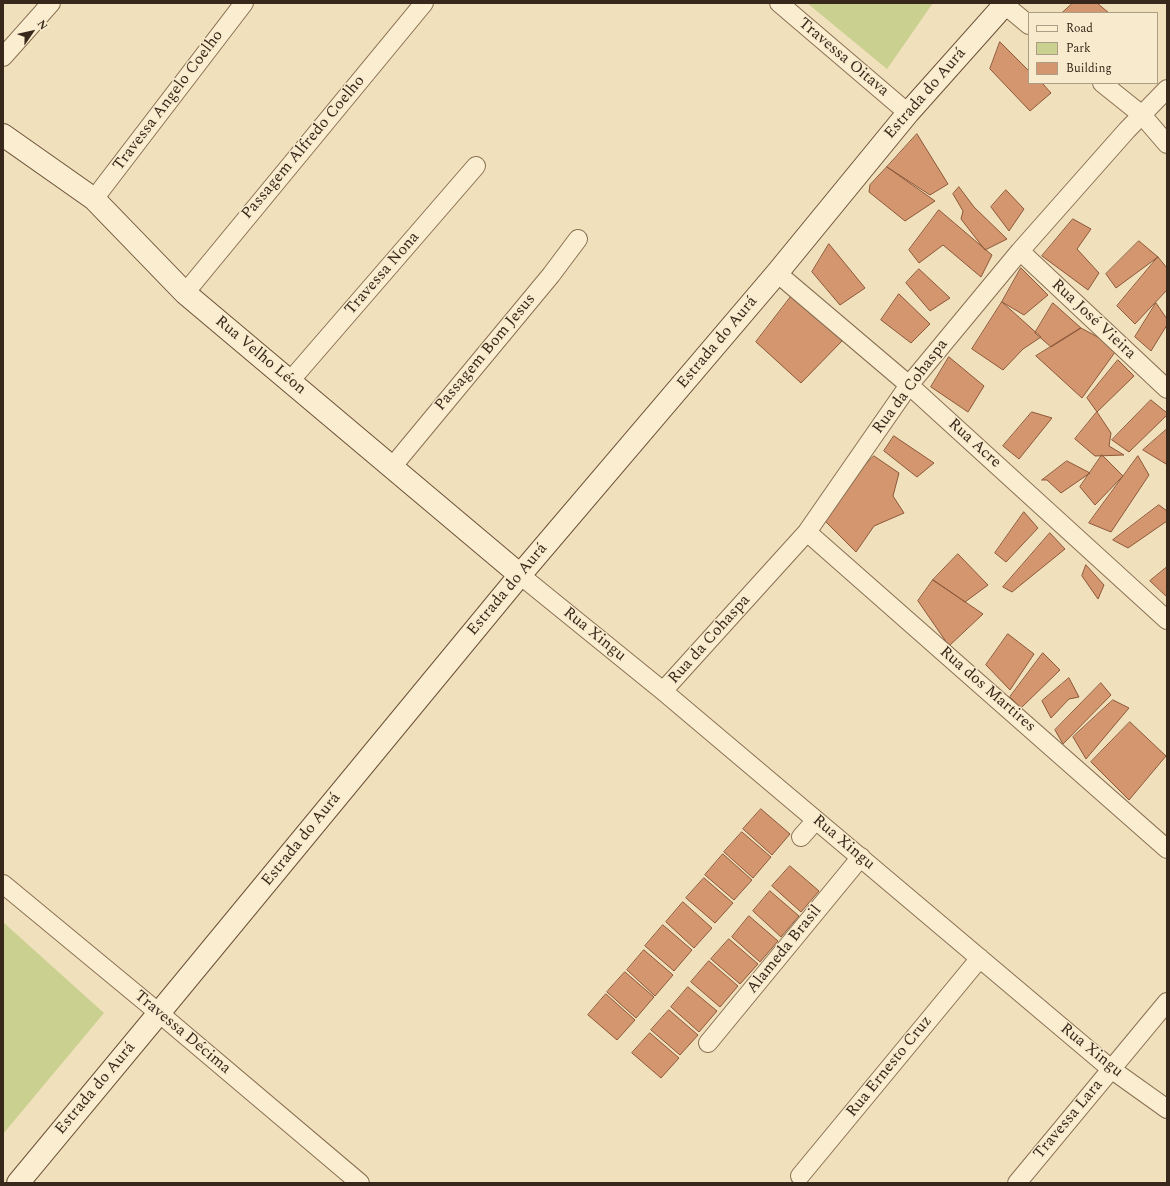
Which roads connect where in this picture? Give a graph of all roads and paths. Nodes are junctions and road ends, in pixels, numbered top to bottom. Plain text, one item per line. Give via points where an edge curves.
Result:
1 (51, 3) edge
2 (244, 3) edge
3 (424, 3) edge
4 (778, 3) edge
5 (1005, 4) edge
6 (1028, 24) edge
7 (3, 57) edge
8 (1103, 84) edge
9 (1167, 90) edge
10 (908, 113) junction
11 (1142, 115) junction
12 (3, 135) edge
13 (1167, 144) edge
14 (476, 166) dead end
15 (94, 199) junction
16 (578, 239) dead end
17 (1020, 251) junction
18 (776, 274) junction
19 (184, 293) junction
20 (290, 382) junction
21 (909, 385) junction
22 (1167, 389) edge
23 (392, 467) junction
24 (807, 532) junction
25 (520, 575) junction
26 (1167, 620) edge
27 (663, 691) junction
28 (816, 820) junction
29 (801, 837) dead end
30 (1167, 849) edge
31 (861, 858) junction
32 (3, 884) edge
33 (980, 958) junction
34 (1167, 1002) edge
35 (159, 1013) junction
36 (708, 1043) dead end
37 (1111, 1069) junction
38 (1167, 1109) edge
39 (800, 1176) dead end
40 (18, 1183) edge
41 (360, 1183) edge
42 (1017, 1183) edge

1 - 7 street
2 - 15 street, Travessa Angelo Coelho
3 - 19 street, Passagem Alfredo Coelho
4 - 10 street, Travessa Oitava
5 - 6 street
5 - 10 street, Estrada do Aurá
8 - 11 street
9 - 11 street, Rua da Cohaspa
10 - 18 street, Estrada do Aurá
11 - 13 street
11 - 17 street, Rua da Cohaspa
12 - 15 street, Rua Velho Léon
14 - 20 street, Travessa Nona
15 - 19 street, Rua Velho Léon
16 - 23 street, Passagem Bom Jesus
17 - 21 street, Rua da Cohaspa
17 - 22 street, Rua José Vieira
18 - 21 street, Rua Acre
18 - 25 street, Estrada do Aurá
19 - 20 street, Rua Velho Léon
20 - 23 street, Rua Velho Léon
21 - 24 street, Rua da Cohaspa
21 - 26 street, Rua Acre
23 - 25 street, Rua Velho Léon
24 - 27 street, Rua da Cohaspa
24 - 30 street, Rua dos Martires
25 - 27 street, Rua Xingu
25 - 35 street, Estrada do Aurá
27 - 28 street, Rua Xingu
28 - 29 street
28 - 31 street, Rua Xingu
31 - 33 street, Rua Xingu
31 - 36 street, Alameda Brasil
32 - 35 street, Travessa Décima
33 - 37 street, Rua Xingu
33 - 39 street, Rua Ernesto Cruz
34 - 37 street, Travessa Lara
35 - 40 street, Estrada do Aurá
35 - 41 street, Travessa Décima
37 - 38 street, Rua Xingu
37 - 42 street, Travessa Lara

